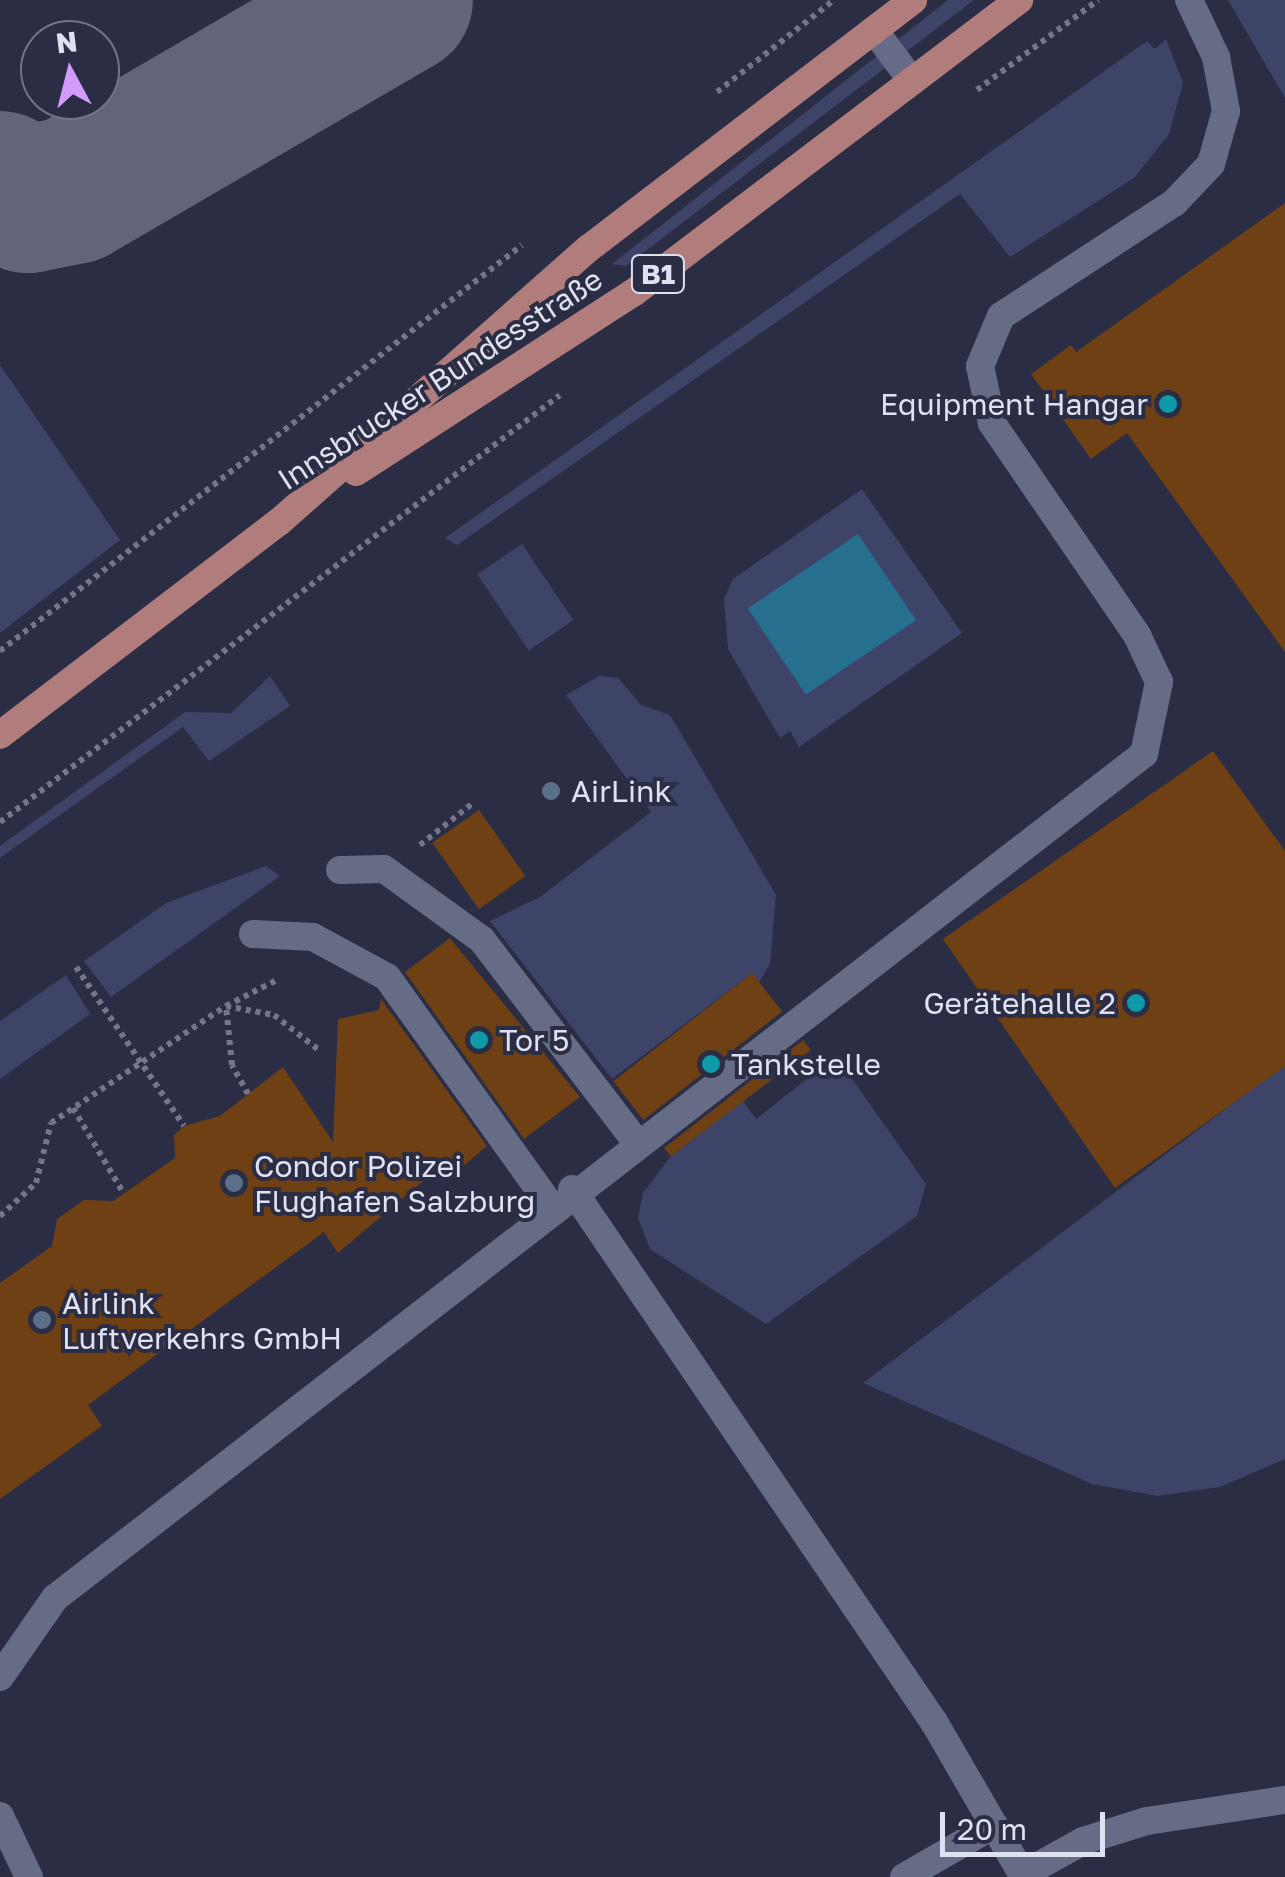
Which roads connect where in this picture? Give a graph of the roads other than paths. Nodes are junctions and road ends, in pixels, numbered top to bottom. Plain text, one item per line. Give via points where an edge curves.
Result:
1 (913, 0) edge
2 (1019, 0) edge
3 (1189, 0) edge
4 (874, 30) junction
5 (912, 81) junction
6 (279, 522) junction
7 (0, 736) edge
8 (340, 870) dead end
9 (253, 934) dead end
10 (634, 1140) junction
11 (562, 1198) junction
12 (2, 1665) edge
13 (1285, 1800) edge
14 (0, 1816) edge
15 (994, 1825) junction
16 (1023, 1876) edge
17 (29, 1877) edge
18 (904, 1877) edge

1 - 4 main road, Innsbrucker Bundesstraße / B1
2 - 5 main road, Innsbrucker Bundesstraße / B1
3 - 10 lane via 1216,57 1226,111 1211,164 1174,203 1001,316 980,366 992,423 1137,635 1158,682 1144,754 1122,780
4 - 5 lane
4 - 6 main road, Innsbrucker Bundesstraße / B1 via 590,248
5 - 6 main road, Innsbrucker Bundesstraße / B1 via 634,293
6 - 7 main road, Innsbrucker Bundesstraße / B1
8 - 10 lane via 384,869 482,940
9 - 11 lane via 313,937 387,976
10 - 11 lane
11 - 12 lane via 55,1598
11 - 15 lane via 934,1722
13 - 16 lane via 1147,1821 1082,1841
14 - 17 lane
15 - 16 lane
15 - 18 lane

